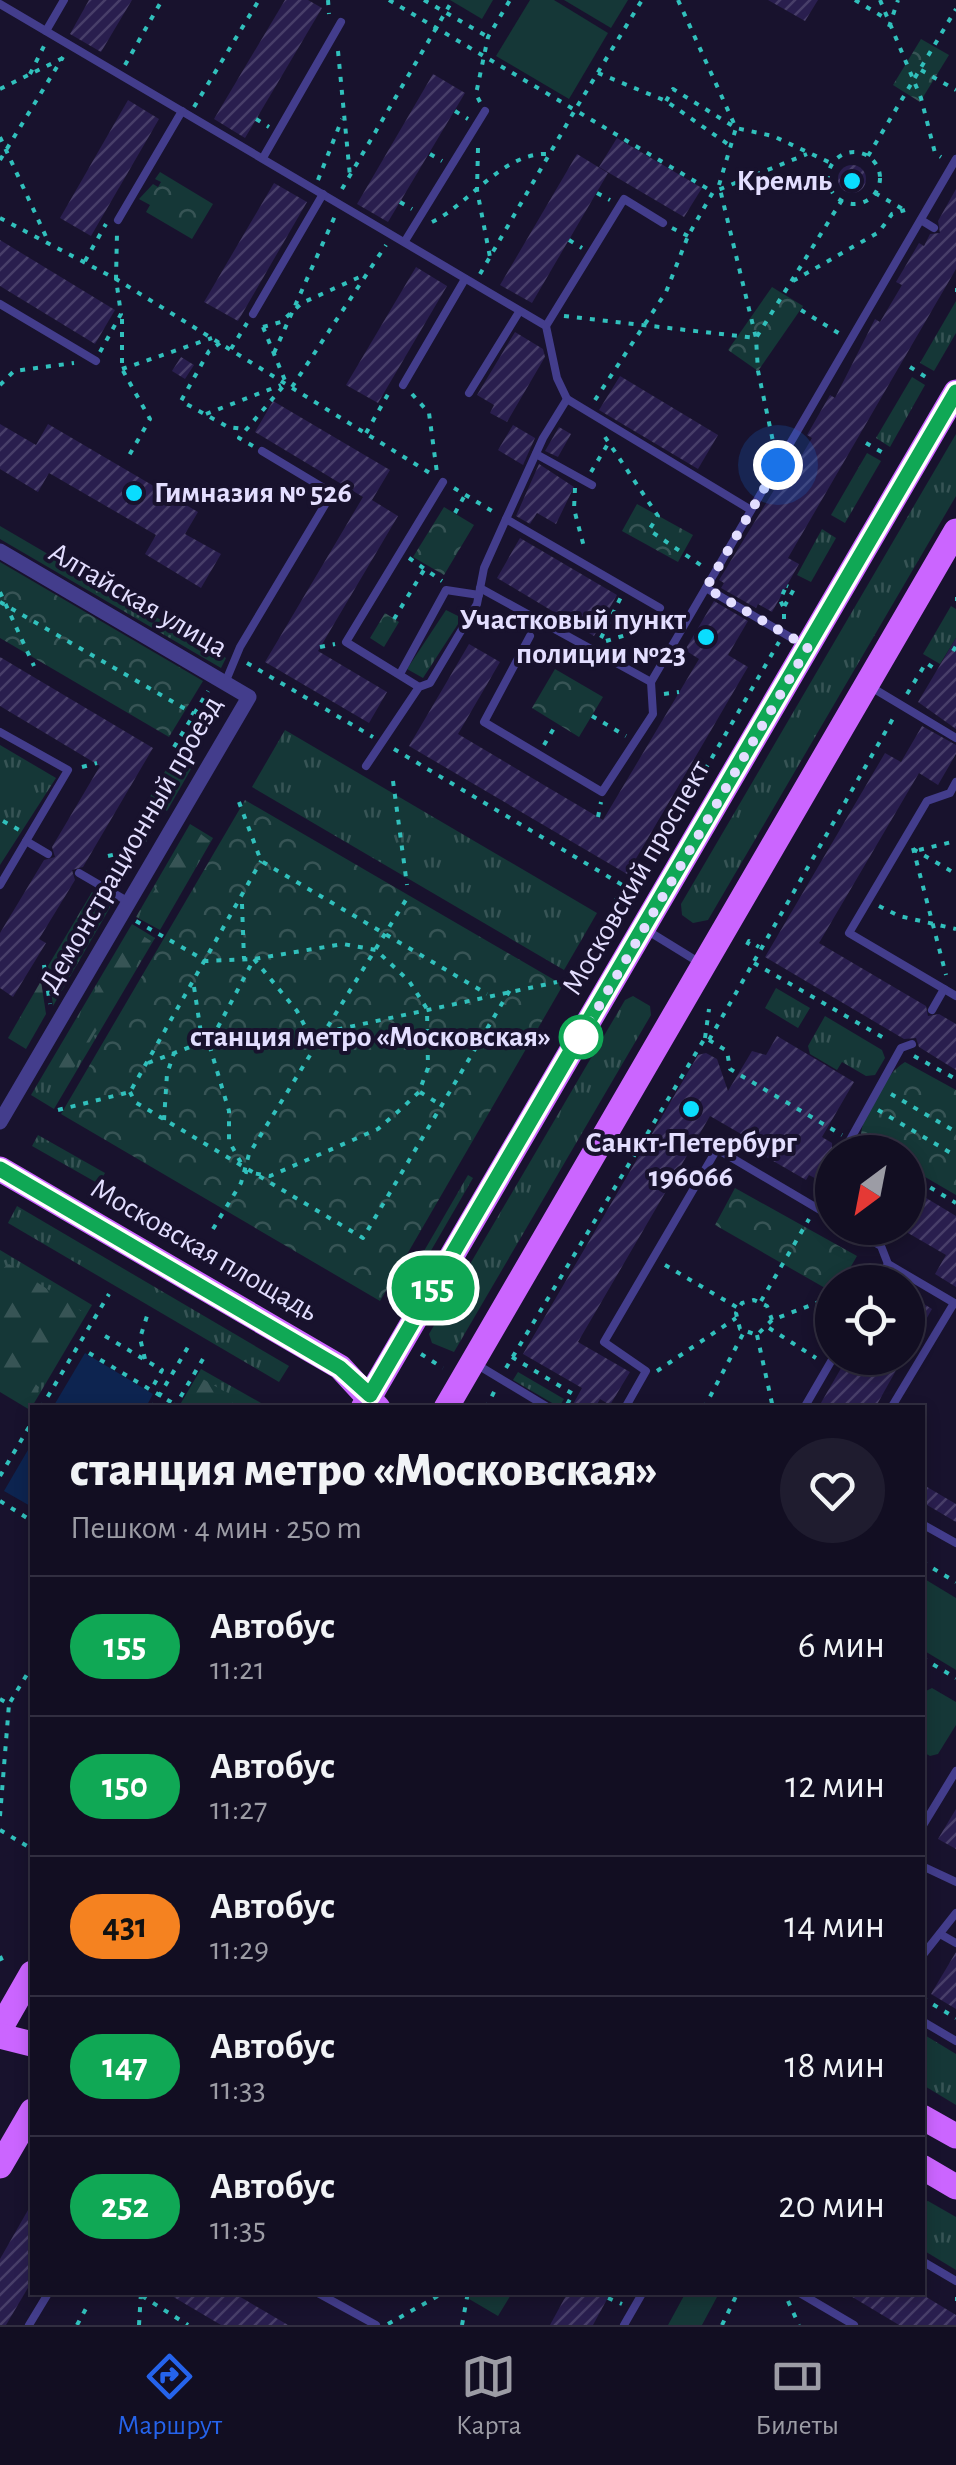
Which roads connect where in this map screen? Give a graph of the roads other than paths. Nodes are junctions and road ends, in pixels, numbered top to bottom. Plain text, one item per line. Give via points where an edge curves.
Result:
1 (64, 0) edge
2 (0, 4) edge
3 (339, 26) road end
4 (46, 31) junction
5 (485, 111) road end
6 (185, 113) junction
7 (264, 156) junction
8 (954, 162) edge
9 (319, 191) junction
10 (118, 220) road end
11 (921, 220) junction
12 (663, 223) dead end
13 (934, 228) dead end
14 (404, 241) junction
15 (465, 279) junction
16 (0, 304) edge
17 (520, 312) junction
18 (253, 314) road end
19 (546, 326) junction
20 (96, 361) road end
21 (400, 382) road end
22 (956, 392) edge
23 (469, 393) dead end
24 (567, 399) junction
25 (262, 450) road end
26 (536, 454) junction
27 (440, 480) road end
28 (586, 482) road end
29 (752, 510) junction
30 (506, 519) junction
31 (956, 531) edge
32 (0, 551) edge
33 (706, 588) junction
34 (480, 591) junction
35 (660, 608) dead end
36 (530, 636) dead end
37 (808, 647) junction
38 (400, 674) junction
39 (652, 682) junction
40 (218, 684) junction
41 (867, 685) junction
42 (420, 687) junction
43 (249, 697) joint
44 (0, 732) edge
45 (956, 738) edge
46 (366, 766) dead end
47 (956, 782) edge
48 (28, 838) junction
49 (48, 854) dead end
50 (79, 873) dead end
51 (0, 885) edge
52 (128, 902) junction
53 (644, 929) junction
54 (704, 965) junction
55 (946, 987) junction
56 (956, 996) edge
57 (932, 1010) dead end
58 (912, 1044) dead end
59 (0, 1122) edge
60 (853, 1135) edge
61 (0, 1169) edge
62 (815, 1206) edge
63 (879, 1245) edge
64 (888, 1264) joint
65 (955, 1304) edge
66 (473, 1362) junction
67 (823, 1375) edge
68 (370, 1403) edge
69 (448, 1405) edge
70 (544, 1405) edge
71 (627, 1405) edge
72 (806, 1405) edge
73 (893, 1405) edge
74 (925, 1526) edge
75 (956, 1544) edge
76 (956, 1770) edge
77 (925, 1822) edge
78 (925, 1867) edge
79 (956, 1882) edge
80 (956, 1913) edge
81 (940, 1934) junction
82 (956, 1943) edge
83 (925, 1952) edge
84 (30, 1977) edge
85 (925, 2023) edge
86 (0, 2032) edge
87 (956, 2041) edge
88 (30, 2043) edge
89 (925, 2119) edge
90 (29, 2125) edge
91 (956, 2136) edge
92 (0, 2166) edge
93 (925, 2169) edge
94 (956, 2186) edge
95 (925, 2263) edge
96 (956, 2281) edge
97 (47, 2295) edge
98 (321, 2295) edge
99 (641, 2295) edge
100 (803, 2295) edge
101 (29, 2325) edge
102 (376, 2325) edge
103 (624, 2325) edge
104 (854, 2325) edge

1 - 4 lane
2 - 4 lane
3 - 7 lane
4 - 6 lane
5 - 14 lane
6 - 7 lane
6 - 10 lane
7 - 9 lane
8 - 11 lane
9 - 14 lane
9 - 18 lane
11 - 13 lane
11 - 29 lane
12 - 19 lane via 624,199
14 - 15 lane
15 - 17 lane
15 - 21 lane
16 - 20 lane
17 - 19 lane
17 - 23 lane
19 - 24 lane
22 - 37 main road, Московский проспект
24 - 26 lane
24 - 29 lane
25 - 40 lane via 332,492
26 - 28 lane
26 - 30 lane
27 - 38 lane via 346,642
29 - 33 lane
30 - 34 lane
30 - 35 lane
31 - 41 main road
32 - 40 street, Алтайская улица
33 - 37 lane
33 - 39 lane
34 - 38 lane via 446,590
34 - 39 lane
34 - 42 lane via 430,683
36 - 39 lane via 484,722 602,792 653,714
37 - 53 main road, Московский проспект
38 - 42 lane
40 - 43 street, Алтайская улица
41 - 45 lane
41 - 54 main road
42 - 46 lane
43 - 52 street, Демонстрационный проезд
44 - 48 lane via 68,770
47 - 55 lane via 950,793 927,802 850,933
48 - 49 lane
48 - 51 lane
50 - 52 lane
52 - 59 street, Демонстрационный проезд
53 - 54 lane
53 - 68 main road, Московский проспект
54 - 66 main road
55 - 56 lane
55 - 57 lane
58 - 60 lane via 901,1048
61 - 68 main road, Московская площадь via 340,1368
62 - 71 lane via 718,1149 604,1342 646,1371
63 - 64 lane
64 - 65 lane
65 - 73 lane
66 - 69 main road
66 - 70 lane
67 - 72 lane
74 - 75 lane
76 - 77 lane
78 - 79 lane
80 - 81 lane
81 - 82 lane
81 - 83 lane
84 - 86 main road
85 - 87 lane
86 - 88 main road
89 - 91 main road
90 - 92 main road
93 - 94 main road
95 - 96 lane
97 - 101 lane
98 - 102 lane
99 - 103 lane
100 - 104 lane

